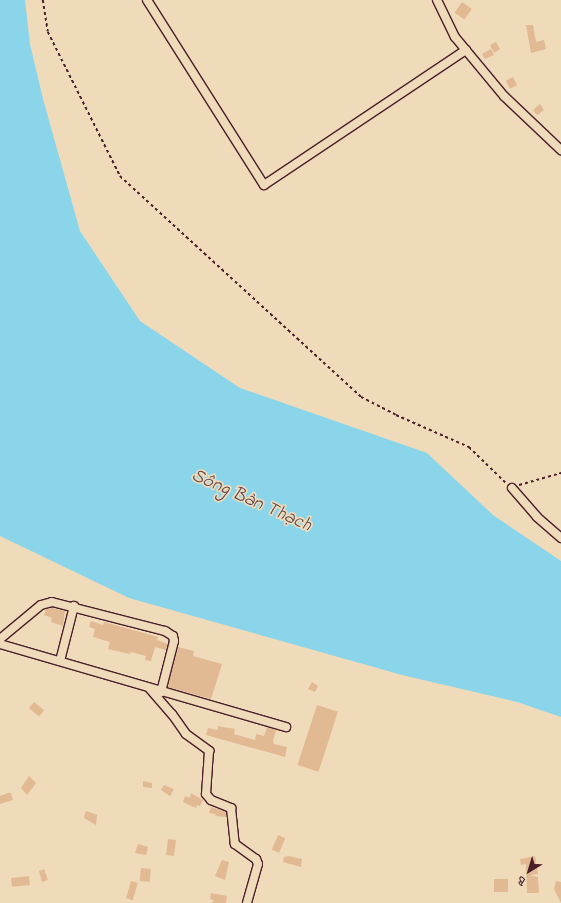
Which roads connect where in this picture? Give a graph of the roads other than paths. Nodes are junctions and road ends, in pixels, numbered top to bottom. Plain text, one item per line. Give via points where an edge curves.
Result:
1 (147, 0) edge
2 (437, 0) edge
3 (466, 50) junction
4 (561, 150) edge
5 (512, 488) road end
6 (561, 538) edge
7 (74, 606) junction
8 (0, 639) edge
9 (0, 644) edge
10 (60, 661) junction
11 (149, 688) junction
12 (161, 692) junction
13 (286, 727) dead end
14 (247, 903) edge

1 - 3 street via 264,185
2 - 3 street via 455,37
3 - 4 street via 504,96
5 - 6 street via 537,517
7 - 8 street via 44,603
7 - 10 street
7 - 12 street via 165,631 173,636
9 - 10 street
10 - 11 street
11 - 12 street
11 - 14 street via 186,734 209,751 206,794 211,800 231,808 235,844 256,859 258,864
12 - 13 street

